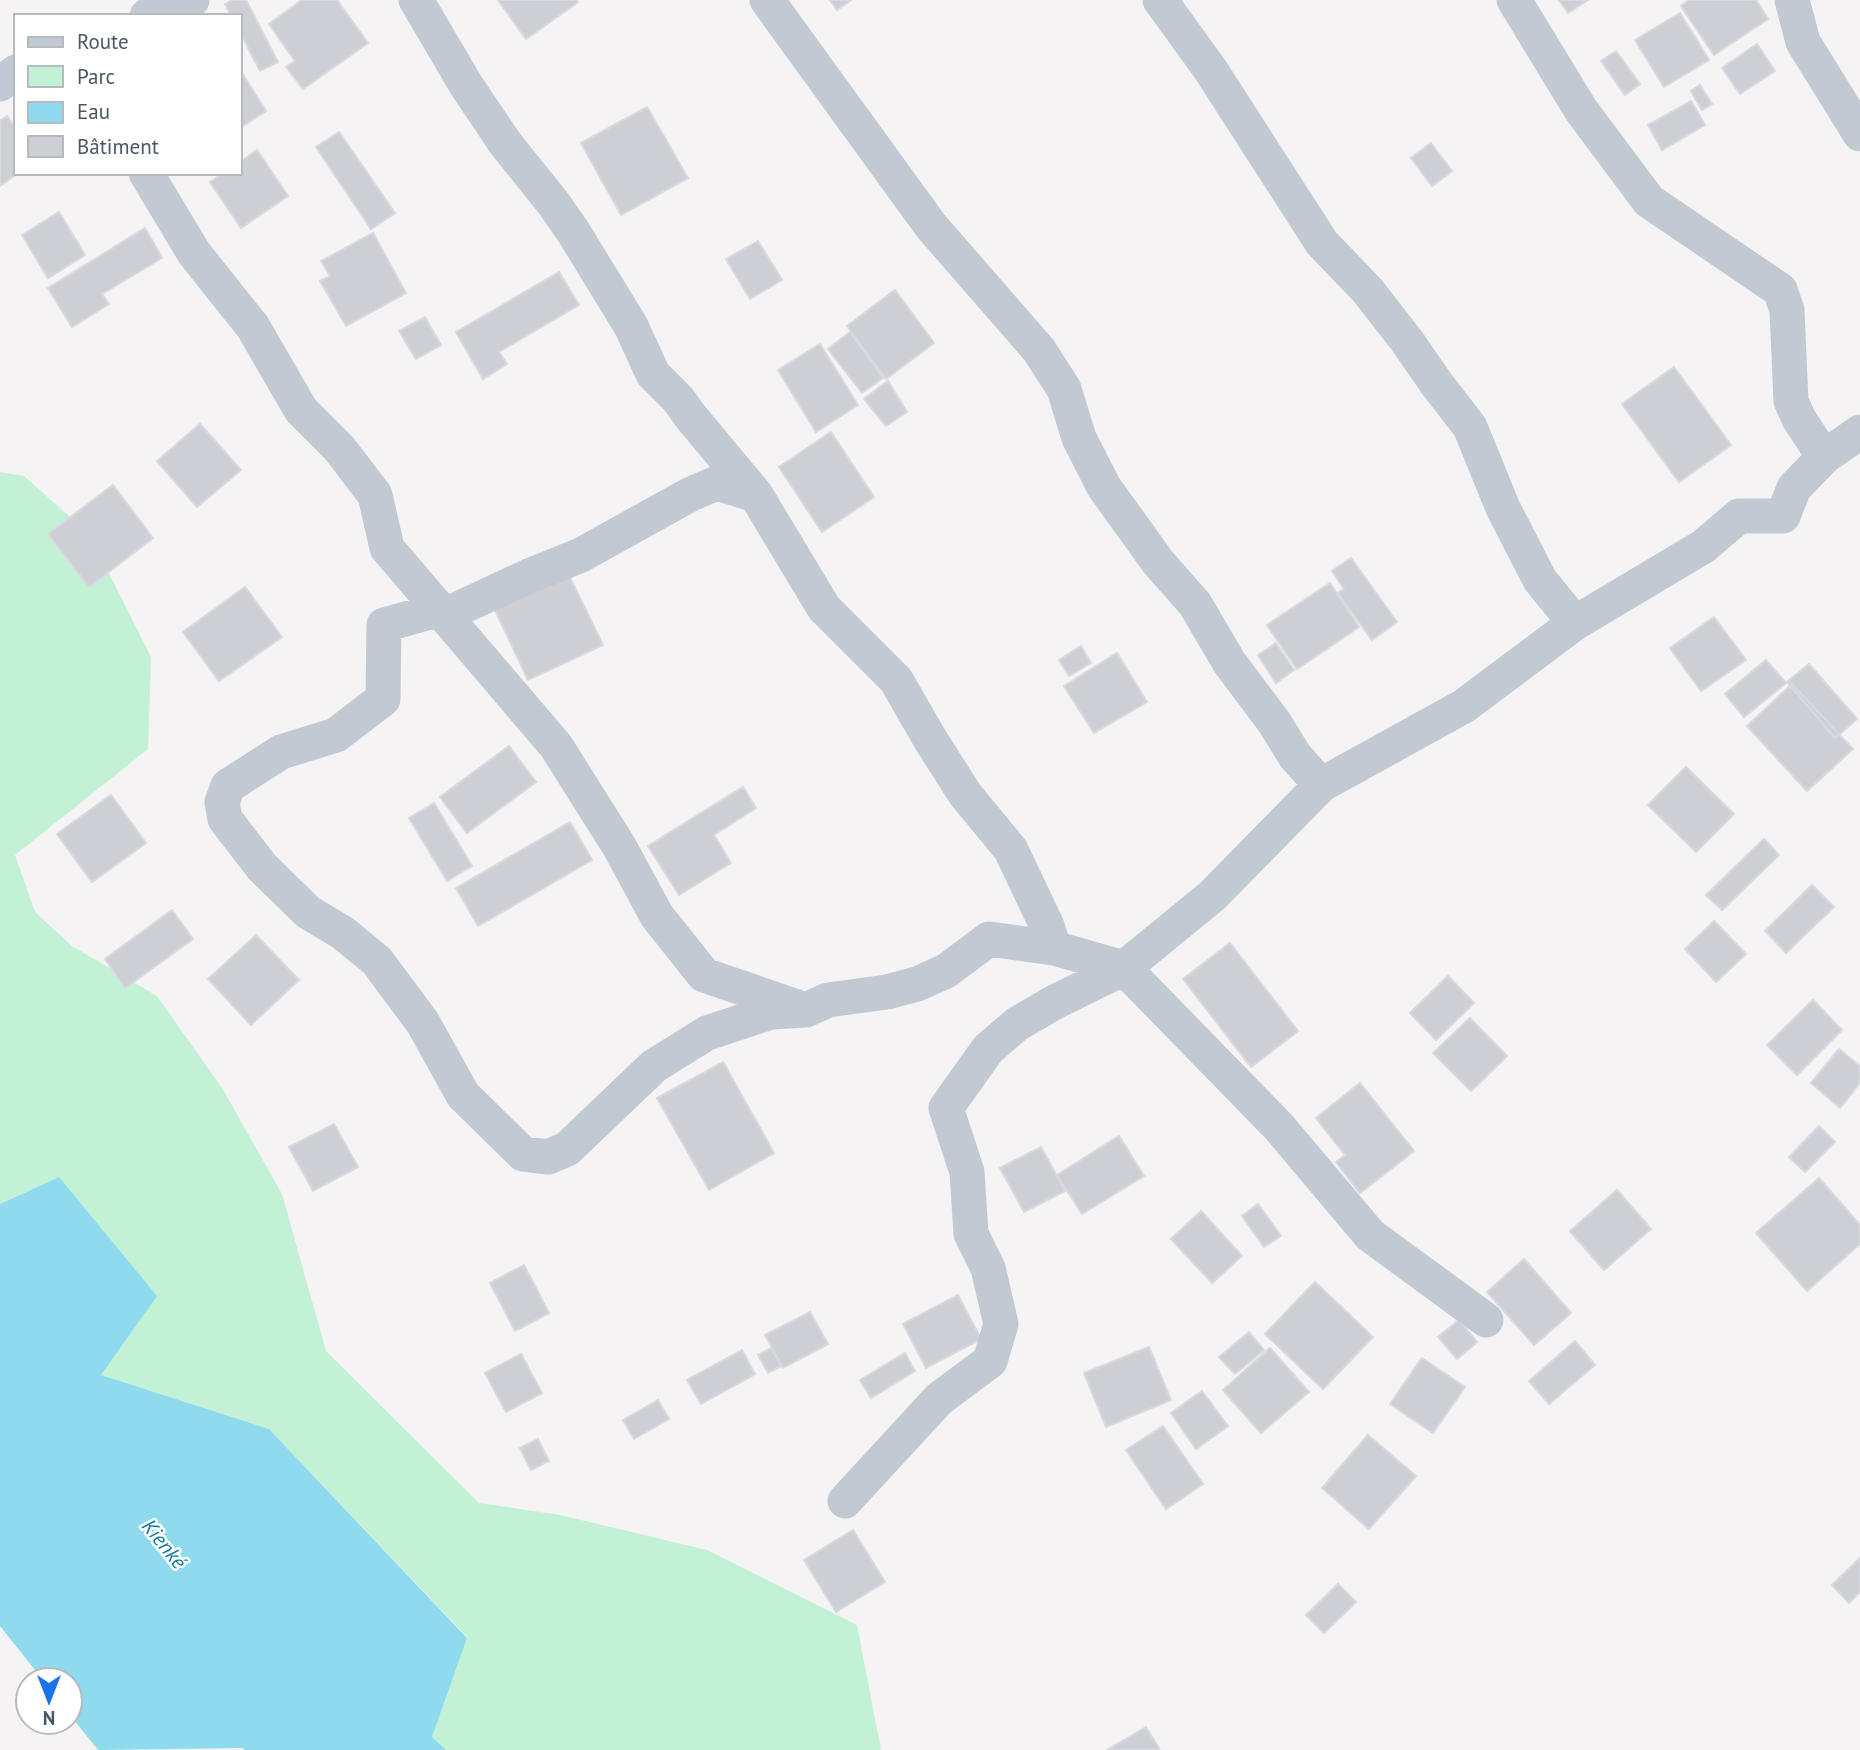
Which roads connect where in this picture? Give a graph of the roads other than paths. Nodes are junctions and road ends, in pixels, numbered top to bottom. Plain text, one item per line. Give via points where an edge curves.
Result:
1 (192, 0) edge
2 (415, 0) edge
3 (767, 0) edge
4 (1160, 0) edge
5 (1514, 0) edge
6 (1792, 0) edge
7 (153, 14) edge
8 (1860, 134) edge
9 (147, 175) edge
10 (1860, 432) edge
11 (1824, 457) junction
12 (756, 495) junction
13 (445, 615) junction
14 (1575, 623) junction
15 (1321, 785) junction
16 (1054, 948) junction
17 (1124, 968) junction
18 (806, 1010) junction
19 (1486, 1320) dead end
20 (845, 1501) dead end

1 - 7 street
2 - 12 street via 505,143 574,233 631,326 653,374
3 - 15 street via 931,226 1039,350 1064,389 1079,438 1104,487 1195,604 1229,662
4 - 14 street via 1322,243 1368,291 1470,427 1503,508 1540,580
5 - 11 street via 1581,110 1649,201 1780,290 1787,310 1791,401
6 - 8 street via 1803,42
9 - 13 street via 194,253 253,327 301,410 339,448 375,495 387,548
10 - 11 street
11 - 14 street via 1794,488 1783,516 1739,516 1704,546
12 - 13 street via 717,483 581,555
12 - 16 street via 824,608 896,680 965,794 1011,850
13 - 18 street via 556,746 657,916 704,975
13 - 18 street via 434,611 384,625 383,699 336,734 281,752 228,786 222,802 225,819 262,867 308,912 377,961 423,1023 463,1095 523,1154 548,1157 567,1149 654,1066 707,1033 771,1012
14 - 15 street via 1464,706
15 - 17 street via 1212,896
16 - 17 street
16 - 18 street via 989,939 946,971 917,984 828,1000
17 - 19 street via 1279,1127 1370,1235
17 - 20 street via 1017,1024 988,1049 946,1108 967,1172 971,1234 988,1268 1002,1324 990,1361 939,1399

